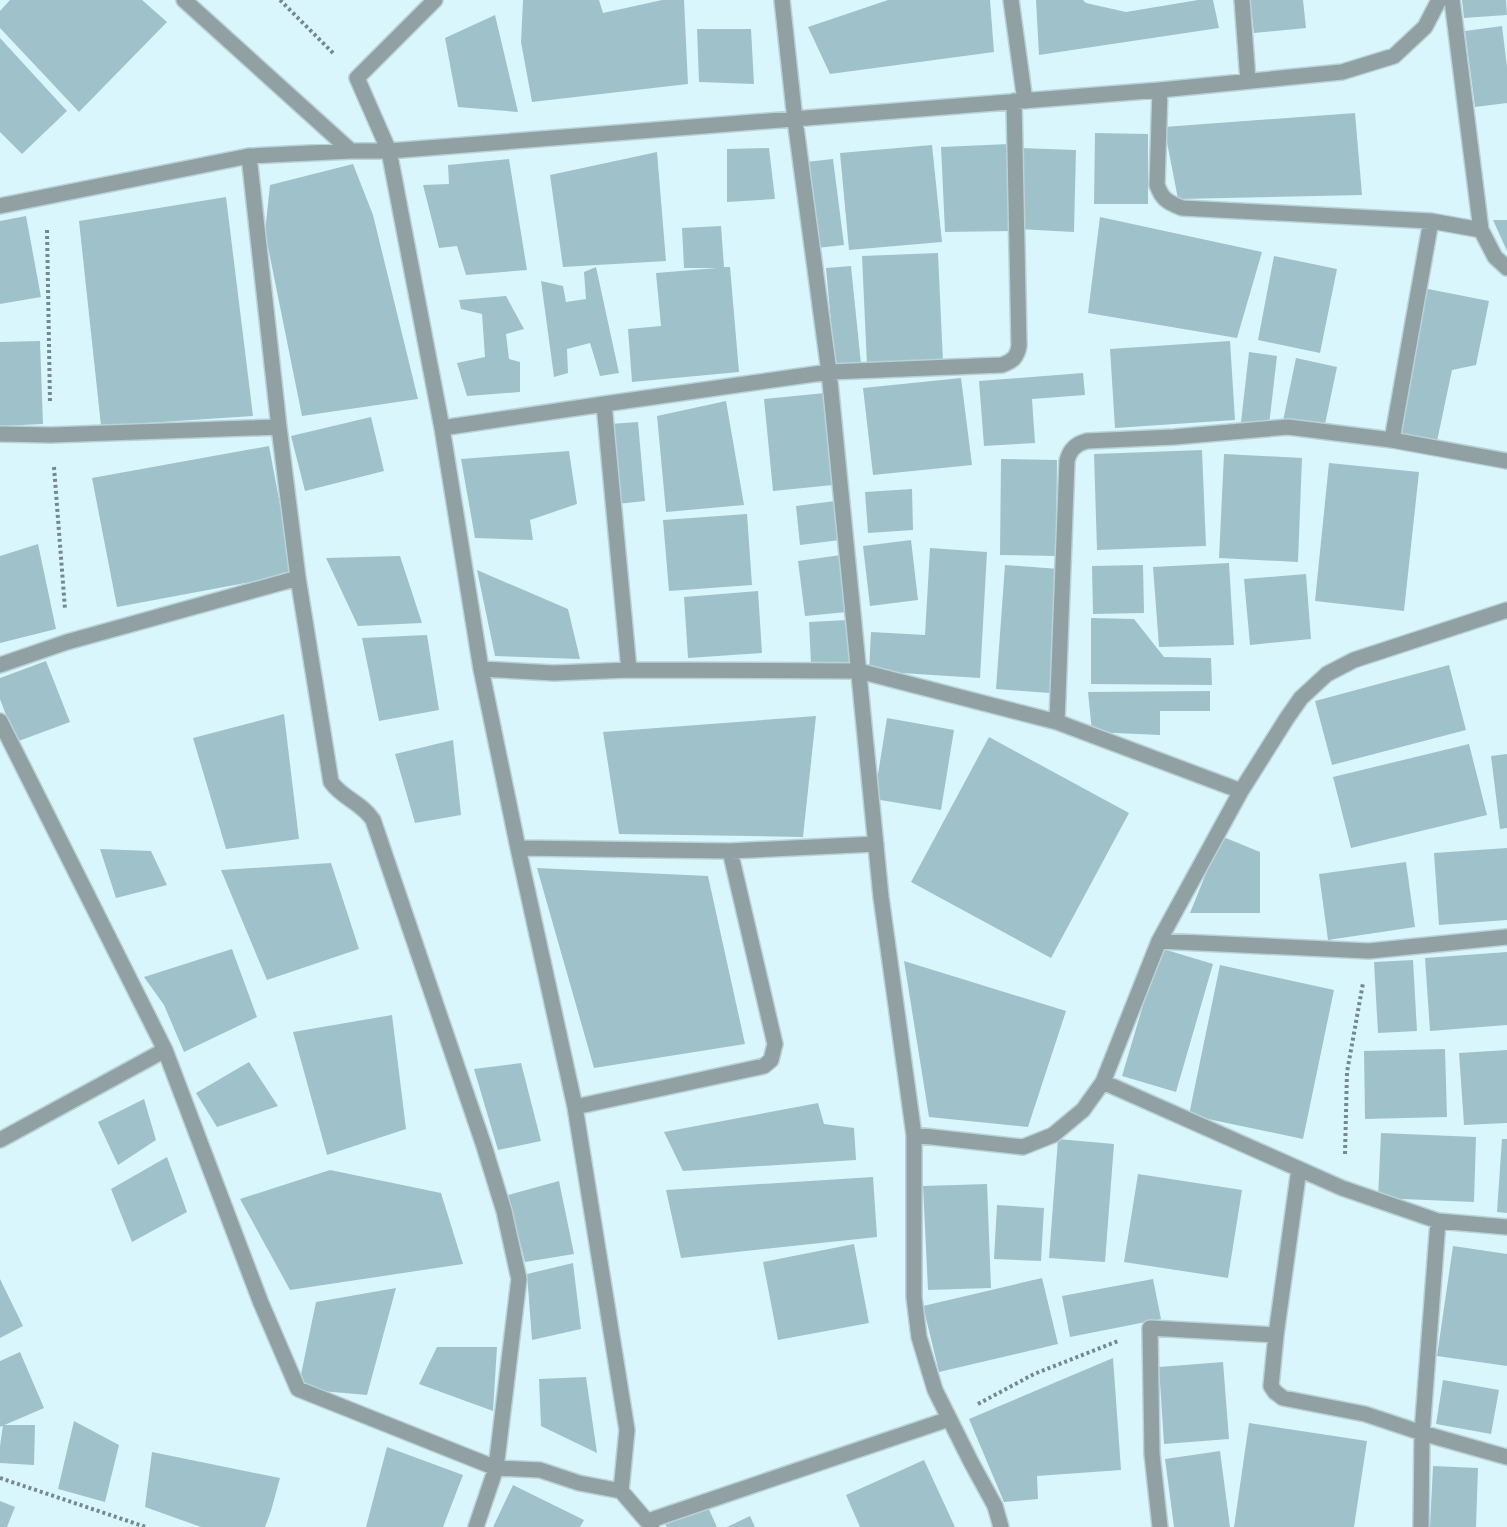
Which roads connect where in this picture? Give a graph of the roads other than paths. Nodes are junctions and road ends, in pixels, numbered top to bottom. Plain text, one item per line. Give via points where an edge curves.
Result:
1 (184, 0) edge
2 (435, 0) edge
3 (782, 0) edge
4 (1011, 0) edge
5 (1242, 0) edge
6 (1439, 0) edge
7 (1452, 0) edge
8 (1248, 81) junction
9 (1160, 90) junction
10 (1020, 101) junction
11 (795, 120) junction
12 (351, 151) junction
13 (389, 151) junction
14 (249, 156) junction
15 (0, 206) edge
16 (1431, 221) junction
17 (1481, 230) junction
18 (1507, 268) edge
19 (829, 372) junction
20 (604, 404) junction
21 (279, 427) junction
22 (442, 428) junction
23 (0, 434) edge
24 (1392, 440) junction
25 (1507, 461) edge
26 (298, 578) junction
27 (1507, 610) edge
28 (0, 665) edge
29 (481, 669) junction
30 (629, 670) junction
31 (859, 671) junction
32 (0, 721) edge
33 (1057, 722) junction
34 (1241, 791) junction
35 (876, 844) junction
36 (518, 848) junction
37 (730, 851) junction
38 (1507, 937) edge
39 (1159, 941) junction
40 (165, 1050) junction
41 (1104, 1082) junction
42 (575, 1107) junction
43 (914, 1135) junction
44 (0, 1140) edge
45 (1299, 1169) junction
46 (1438, 1221) junction
47 (1507, 1227) edge
48 (1276, 1335) junction
49 (949, 1419) junction
50 (1422, 1432) junction
51 (1507, 1457) edge
52 (496, 1468) junction
53 (621, 1491) junction
54 (650, 1524) edge
55 (476, 1527) edge
56 (1000, 1527) edge
57 (1160, 1527) edge
58 (1421, 1527) edge

1 - 12 street
2 - 13 street via 357,78
3 - 11 street
4 - 10 street
5 - 8 street
6 - 8 street via 1425,27 1394,56 1342,72
7 - 17 street
8 - 9 street
9 - 10 street
9 - 16 street via 1157,185 1160,195 1169,203 1182,208
10 - 11 street
10 - 19 street via 1017,356 1002,365
11 - 13 street
11 - 19 street
12 - 13 street
12 - 14 street
13 - 22 street
14 - 15 street
14 - 21 street
16 - 17 street
16 - 24 street
17 - 18 street via 1495,257
19 - 20 street
19 - 31 street
20 - 22 street
20 - 30 street
21 - 23 street
21 - 26 street
22 - 29 street
24 - 25 street
24 - 33 street via 1288,427 1087,441 1074,447 1067,461
26 - 28 street via 67,642
26 - 52 street via 331,782 373,820 504,1211 519,1279
27 - 34 street via 1354,660 1327,674 1301,698
29 - 30 street via 554,673
29 - 36 street
30 - 31 street
31 - 33 street
31 - 35 street
32 - 40 street
33 - 34 street
34 - 39 street
35 - 37 street
35 - 43 street
36 - 37 street
36 - 42 street
37 - 42 street via 775,1044 771,1060 764,1066
38 - 39 street via 1369,951
39 - 41 street
40 - 44 street
40 - 52 street via 261,1303 298,1389
41 - 43 street via 1083,1110 1053,1135 1023,1147
41 - 45 street
42 - 53 street via 627,1430
43 - 49 street via 915,1307 919,1337 935,1390
45 - 46 street
45 - 48 street
46 - 47 street
46 - 50 street
48 - 50 street via 1271,1386 1283,1398 1365,1414
48 - 57 street via 1150,1328 1152,1454
49 - 54 street
49 - 56 street via 995,1506
50 - 51 street
50 - 58 street
52 - 53 street via 540,1470
52 - 55 street
53 - 54 street

